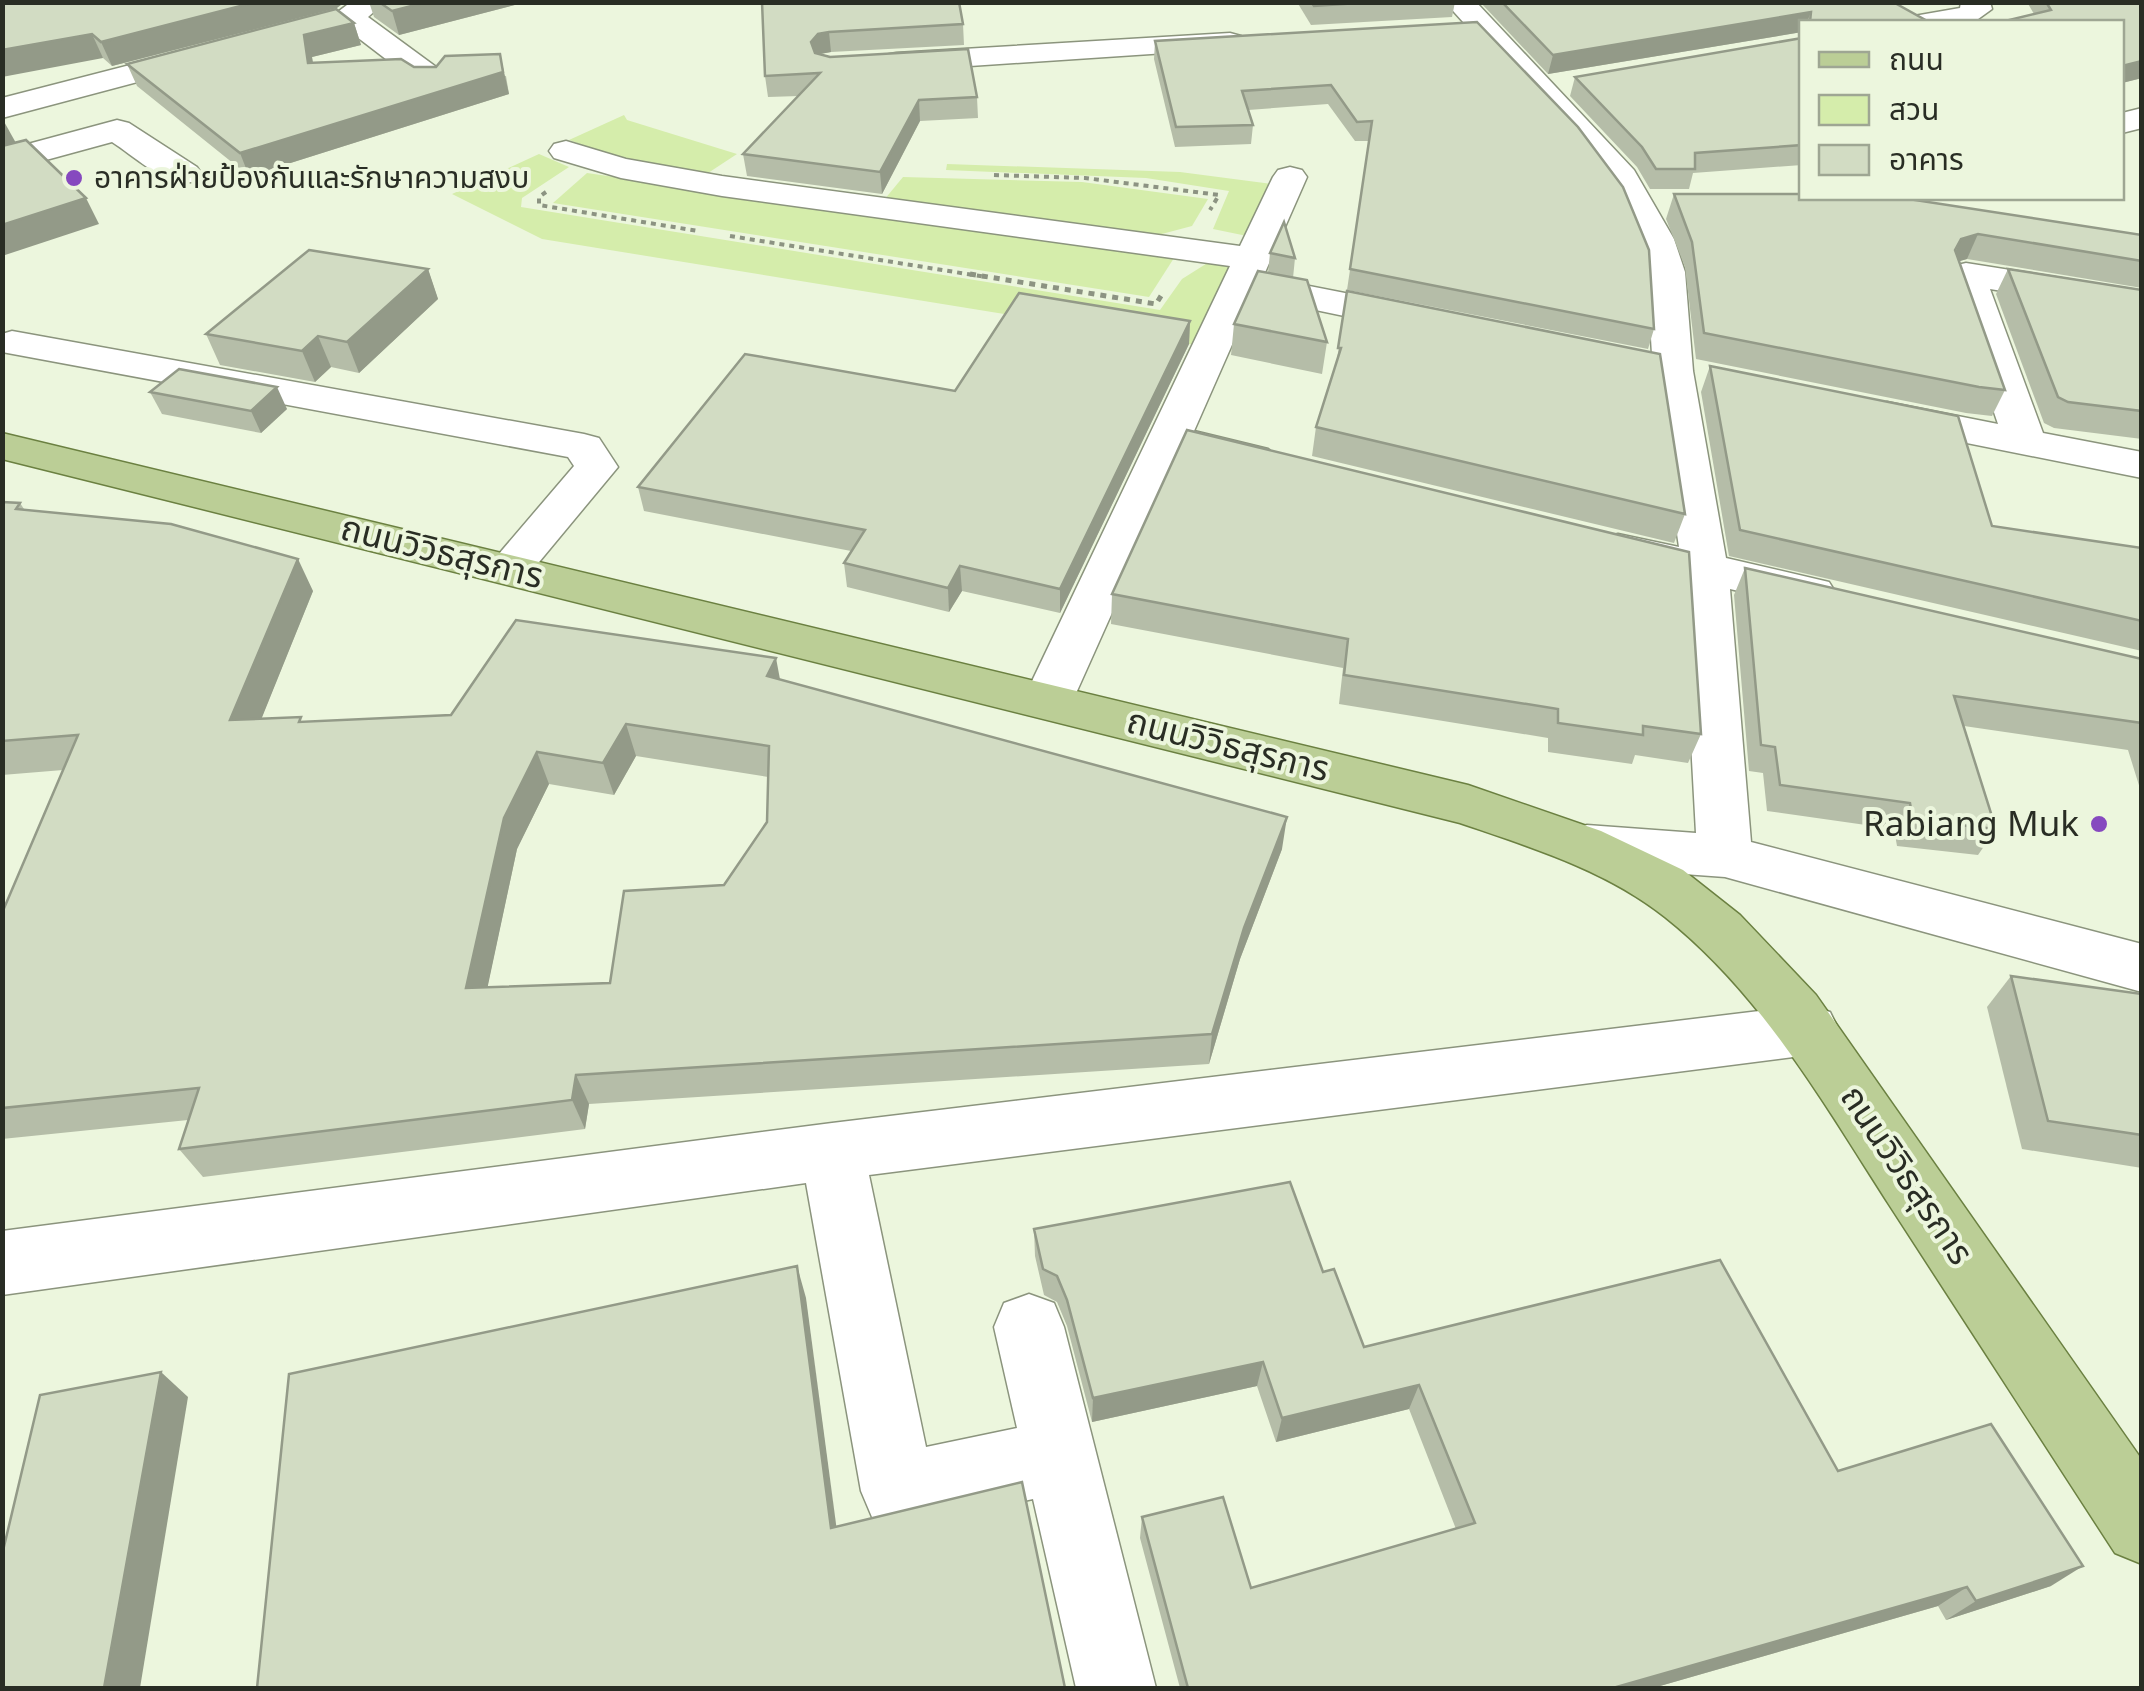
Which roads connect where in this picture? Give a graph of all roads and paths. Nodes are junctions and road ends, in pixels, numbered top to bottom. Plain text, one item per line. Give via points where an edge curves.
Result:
1 (1975, 2) edge
2 (360, 10) edge
3 (1462, 20) edge
4 (1937, 20) edge
5 (1266, 40) edge
6 (871, 63) edge
7 (432, 79) edge
8 (2, 108) edge
9 (566, 151) dead end
10 (2, 162) edge
11 (185, 174) dead end
12 (1290, 177) dead end
13 (1244, 270) junction
14 (2142, 304) edge
15 (1446, 326) edge
16 (12, 343) dead end
17 (1859, 410) edge
18 (1168, 437) junction
19 (2026, 444) junction
20 (2, 446) edge
21 (2142, 465) edge
22 (1302, 470) edge
23 (1571, 536) edge
24 (509, 569) junction
25 (1705, 569) junction
26 (1857, 604) edge
27 (1048, 700) junction
28 (1587, 846) junction
29 (1726, 856) junction
30 (2142, 968) edge
31 (1809, 1030) junction
32 (832, 1152) junction
33 (2, 1263) edge
34 (1028, 1327) dead end
35 (1059, 1456) junction
36 (2142, 1526) edge
37 (1116, 1688) edge

1 - 4 street via 1978,9 1969,15
2 - 7 street
2 - 8 street
3 - 25 street via 1558,85 1622,177 1656,204 1673,371
5 - 6 street
9 - 13 street via 722,186
10 - 11 street via 116,130
12 - 13 street
13 - 15 street
13 - 18 street
14 - 19 street via 1966,274
16 - 24 street via 584,448 596,466
17 - 19 street
18 - 22 street
18 - 27 street
19 - 21 street
20 - 24 main road, ถนนวิวิธสุรการ
23 - 25 street
24 - 27 main road, ถนนวิวิธสุรการ
25 - 26 street
25 - 29 street
27 - 28 main road, ถนนวิวิธสุรการ via 1468,805
28 - 29 street
28 - 31 main road, ถนนวิวิธสุรการ via 1683,899 1748,956
29 - 30 street
31 - 32 street
31 - 36 main road, ถนนวิวิธสุรการ
32 - 33 street
32 - 35 street via 898,1491
34 - 35 street
35 - 37 street

